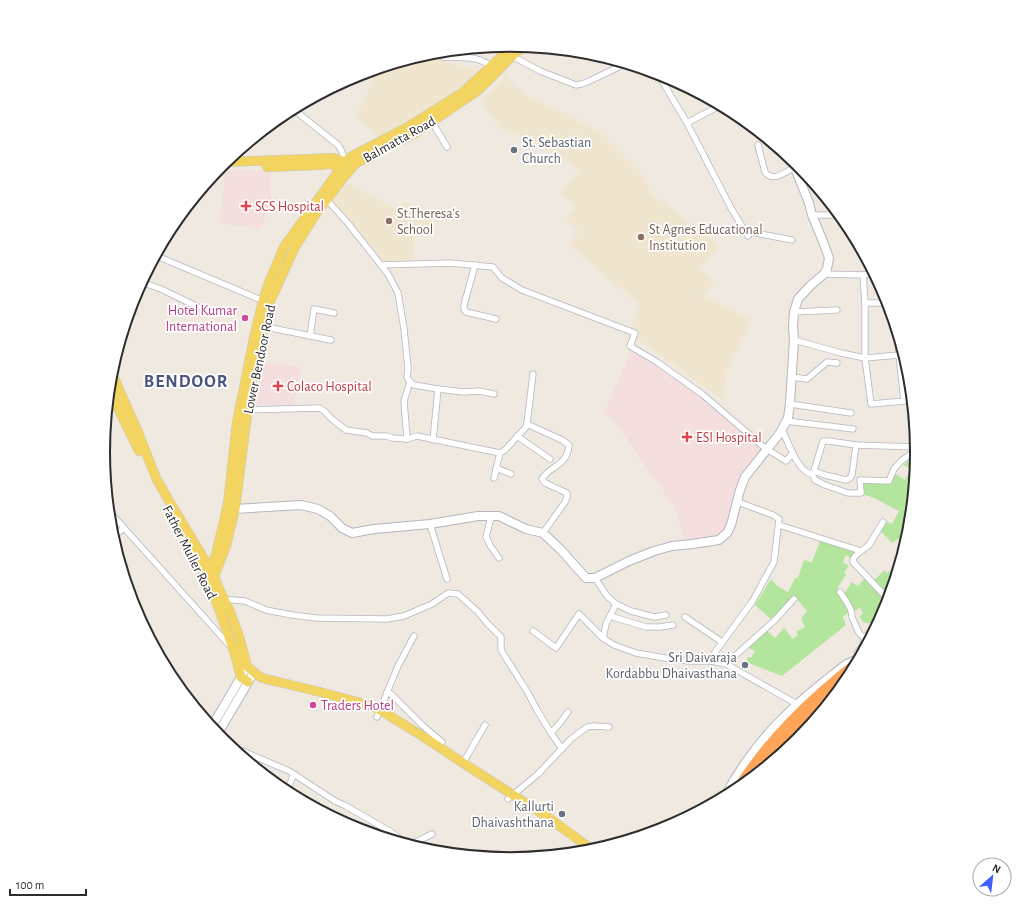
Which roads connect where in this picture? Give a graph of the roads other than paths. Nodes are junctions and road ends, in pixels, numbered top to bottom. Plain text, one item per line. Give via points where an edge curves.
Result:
1 (507, 52) edge
2 (517, 52) edge
3 (455, 56) edge
4 (512, 56) junction
5 (492, 66) junction
6 (618, 67) edge
7 (663, 82) edge
8 (714, 108) edge
9 (298, 113) edge
10 (432, 122) junction
11 (687, 123) junction
12 (758, 145) dead end
13 (447, 147) dead end
14 (235, 162) edge
15 (356, 163) joint
16 (229, 167) edge
17 (344, 167) junction
18 (792, 168) edge
19 (798, 174) edge
20 (327, 200) junction
21 (812, 215) junction
22 (832, 215) edge
23 (792, 240) dead end
24 (160, 258) edge
25 (381, 265) junction
26 (475, 265) junction
27 (824, 274) junction
28 (868, 274) edge
29 (863, 275) junction
30 (147, 284) edge
31 (266, 302) junction
32 (865, 303) junction
33 (881, 303) edge
34 (198, 307) dead end
35 (837, 310) dead end
36 (794, 312) junction
37 (334, 313) dead end
38 (496, 319) dead end
39 (264, 326) junction
40 (310, 336) junction
41 (331, 340) dead end
42 (794, 340) junction
43 (899, 355) edge
44 (865, 358) junction
45 (899, 359) edge
46 (837, 363) dead end
47 (533, 374) dead end
48 (791, 377) junction
49 (116, 382) edge
50 (410, 382) junction
51 (438, 389) junction
52 (494, 394) dead end
53 (113, 399) edge
54 (790, 404) junction
55 (244, 410) junction
56 (851, 413) dead end
57 (528, 424) junction
58 (784, 425) junction
59 (853, 429) dead end
60 (517, 436) junction
61 (407, 439) junction
62 (433, 440) junction
63 (856, 445) junction
64 (910, 448) edge
65 (767, 449) junction
66 (500, 453) junction
67 (793, 453) junction
68 (910, 455) edge
69 (550, 459) dead end
70 (496, 468) junction
71 (813, 473) junction
72 (511, 474) dead end
73 (494, 478) dead end
74 (738, 502) junction
75 (231, 508) junction
76 (491, 517) junction
77 (115, 518) edge
78 (883, 522) dead end
79 (430, 524) junction
80 (779, 525) junction
81 (124, 528) junction
82 (118, 533) edge
83 (543, 533) junction
84 (861, 551) junction
85 (498, 558) dead end
86 (209, 574) junction
87 (595, 578) junction
88 (447, 579) dead end
89 (840, 592) dead end
90 (884, 595) edge
91 (219, 598) junction
92 (794, 598) dead end
93 (616, 604) junction
94 (666, 615) dead end
95 (610, 616) junction
96 (685, 617) dead end
97 (673, 626) dead end
98 (534, 631) dead end
99 (414, 636) dead end
100 (603, 638) junction
101 (865, 639) edge
102 (722, 642) junction
103 (234, 651) junction
104 (711, 661) junction
105 (851, 662) edge
106 (726, 664) junction
107 (246, 666) junction
108 (254, 672) junction
109 (844, 673) edge
110 (245, 680) junction
111 (387, 692) junction
112 (825, 700) edge
113 (797, 704) junction
114 (568, 712) dead end
115 (379, 713) junction
116 (215, 723) edge
117 (485, 725) dead end
118 (609, 727) dead end
119 (220, 729) edge
120 (551, 733) junction
121 (442, 742) dead end
122 (562, 749) junction
123 (243, 751) edge
124 (769, 758) edge
125 (463, 763) junction
126 (294, 774) junction
127 (747, 776) edge
128 (289, 787) edge
129 (731, 787) edge
130 (511, 797) junction
131 (432, 834) dead end
132 (397, 836) edge
133 (417, 842) edge
134 (586, 845) edge

1 - 5 main road
2 - 4 main road, Balmatta Road
3 - 5 street via 480,60
4 - 6 street via 540,71 576,85
4 - 10 main road, Balmatta Road via 487,82
5 - 17 main road via 462,94 406,128 352,156
7 - 11 street
8 - 11 street
9 - 17 street via 338,145 344,156
10 - 13 street
10 - 15 main road, Balmatta Road
11 - 23 street via 747,234
12 - 18 street via 768,176 777,177
14 - 17 main road, Balmatta Road via 334,158
15 - 17 main road, Lower Bendoor Road
16 - 17 main road via 331,164
17 - 20 main road, Lower Bendoor Road
17 - 31 main road via 284,247 268,285
19 - 21 street
20 - 25 street
20 - 31 main road, Lower Bendoor Road via 295,247
21 - 22 street
21 - 27 street via 829,258
24 - 31 street
25 - 26 street via 450,262
25 - 50 street via 398,293 404,329 407,377
26 - 38 street via 464,309 466,312
26 - 65 street via 493,267 502,278 522,290 635,333 630,346 702,394
27 - 29 street
27 - 36 street via 798,299
28 - 29 street
29 - 32 street
30 - 34 street
31 - 39 main road, Lower Bendoor Road
31 - 55 main road
32 - 33 street
32 - 44 street
35 - 36 street
36 - 42 street
37 - 40 street via 314,309
39 - 40 street
39 - 55 main road, Lower Bendoor Road
40 - 41 street
42 - 44 street
42 - 48 street
43 - 44 street
44 - 45 street via 871,404 904,401
46 - 48 street via 827,362 807,379
47 - 57 street
48 - 54 street
49 - 86 main road via 156,478
50 - 51 street
50 - 61 street via 404,401
51 - 52 street
51 - 62 street
53 - 86 main road, Father Muller Road via 176,525 198,562
54 - 56 street
54 - 58 street
55 - 61 street via 320,408 346,430 372,436
55 - 75 main road, Lower Bendoor Road
57 - 60 street
57 - 83 street via 569,445 566,457 542,480 567,493 565,502
58 - 59 street
58 - 65 street
58 - 67 street
60 - 66 street
60 - 69 street
61 - 62 street via 417,436
62 - 66 street
63 - 64 street
63 - 71 street via 823,441
63 - 71 street via 852,475 847,480
65 - 67 street via 786,461
65 - 74 street via 745,478
66 - 70 street
67 - 71 street via 805,472
68 - 71 street via 894,469 889,481 860,480 861,493 848,493 825,485 815,480
70 - 72 street
70 - 73 street
74 - 80 street via 779,518
74 - 87 street via 727,534 719,540 654,551
75 - 79 street via 301,505 318,509 352,533
75 - 86 main road, Lower Bendoor Road via 226,546
76 - 79 street via 478,516
76 - 83 street via 499,516 526,529
76 - 85 street via 486,537
77 - 81 street
78 - 84 street via 869,545
79 - 88 street
80 - 84 street
80 - 102 street via 774,562 752,602
81 - 82 street
81 - 103 street
83 - 87 street via 586,578
84 - 90 street via 853,562
86 - 91 main road, Father Muller Road
87 - 93 street
89 - 101 street
91 - 103 main road, Father Muller Road
91 - 107 main road via 230,612
91 - 120 street via 245,601 266,610 292,615 387,620 432,604 448,593 458,594 501,637 501,650
92 - 106 street
93 - 94 street via 654,617
93 - 95 street
95 - 97 street via 646,627
95 - 100 street
96 - 102 street
98 - 100 street via 556,648 579,614
99 - 111 street
100 - 104 street via 636,653 689,661
102 - 104 street
103 - 110 main road, Father Muller Road
104 - 106 street
105 - 113 street
106 - 113 street
107 - 108 main road
107 - 110 street
108 - 110 street
108 - 115 main road via 262,678 372,706
109 - 127 highway via 795,717
110 - 116 street
110 - 119 street
111 - 115 street
111 - 121 street
112 - 124 highway via 792,730
113 - 129 street via 768,734
114 - 120 street
115 - 125 main road via 424,737
117 - 125 street
118 - 122 street via 587,727
120 - 122 street
122 - 130 street
123 - 126 street
125 - 130 main road
126 - 128 street
126 - 132 street
130 - 134 main road via 546,816
131 - 133 street

